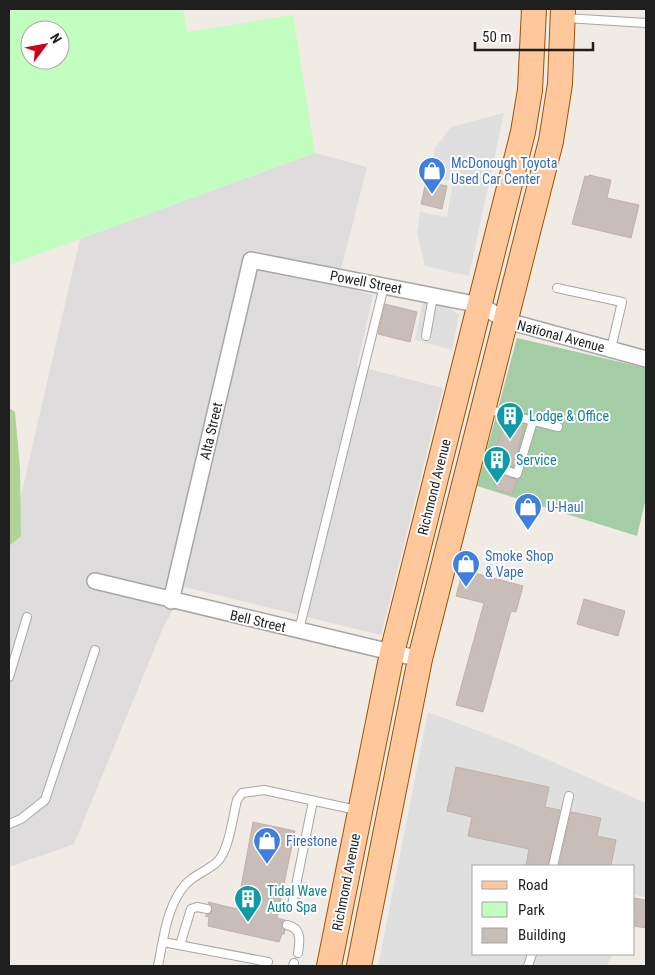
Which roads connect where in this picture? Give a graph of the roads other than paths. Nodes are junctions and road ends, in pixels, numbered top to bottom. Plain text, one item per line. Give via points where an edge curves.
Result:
1 (534, 9) edge
2 (563, 14) edge
3 (646, 23) edge
4 (251, 260) joint
5 (384, 286) junction
6 (557, 288) dead end
7 (433, 296) junction
8 (480, 305) junction
9 (506, 321) junction
10 (426, 336) dead end
11 (611, 349) junction
12 (646, 359) edge
13 (484, 409) junction
14 (533, 421) junction
15 (558, 427) dead end
16 (504, 470) dead end
17 (95, 581) dead end
18 (171, 601) junction
19 (27, 617) dead end
20 (299, 630) junction
21 (95, 650) dead end
22 (392, 653) junction
23 (420, 659) junction
24 (9, 677) edge
25 (568, 796) dead end
26 (313, 801) junction
27 (360, 811) junction
28 (9, 824) edge
29 (553, 865) edge
30 (292, 905) dead end
31 (207, 909) dead end
32 (286, 925) dead end
33 (163, 942) junction
34 (180, 945) junction
35 (298, 953) dead end
36 (268, 962) dead end
37 (158, 966) edge
38 (329, 966) edge
39 (359, 966) edge

1 - 8 main road, Richmond Avenue via 530,90 523,132
2 - 3 lane
2 - 9 main road, Richmond Avenue via 560,84 551,141
4 - 5 street, Powell Street
4 - 18 street, Alta Street
5 - 7 street, Powell Street
5 - 20 lane
6 - 11 lane via 622,302
7 - 8 street, Powell Street
7 - 10 lane
8 - 9 street, National Avenue
8 - 22 main road, Richmond Avenue
9 - 11 street, National Avenue
9 - 13 main road, Richmond Avenue
11 - 12 street, National Avenue
13 - 14 lane
13 - 23 main road, Richmond Avenue
14 - 15 lane
14 - 16 lane via 517,474
17 - 18 street, Bell Street
18 - 20 street, Bell Street
19 - 24 lane
20 - 22 street, Bell Street
21 - 28 lane via 45,800
22 - 23 street, Bell Street
22 - 27 main road, Richmond Avenue
23 - 39 main road, Richmond Avenue
25 - 29 lane
26 - 27 lane
26 - 30 lane
26 - 33 lane via 264,790 242,793 237,800 224,851 217,862 197,873 182,888 171,907
27 - 38 main road, Richmond Avenue
31 - 34 lane via 197,907 191,910
32 - 35 lane via 294,926 298,931
33 - 34 lane
33 - 37 lane
34 - 36 lane

